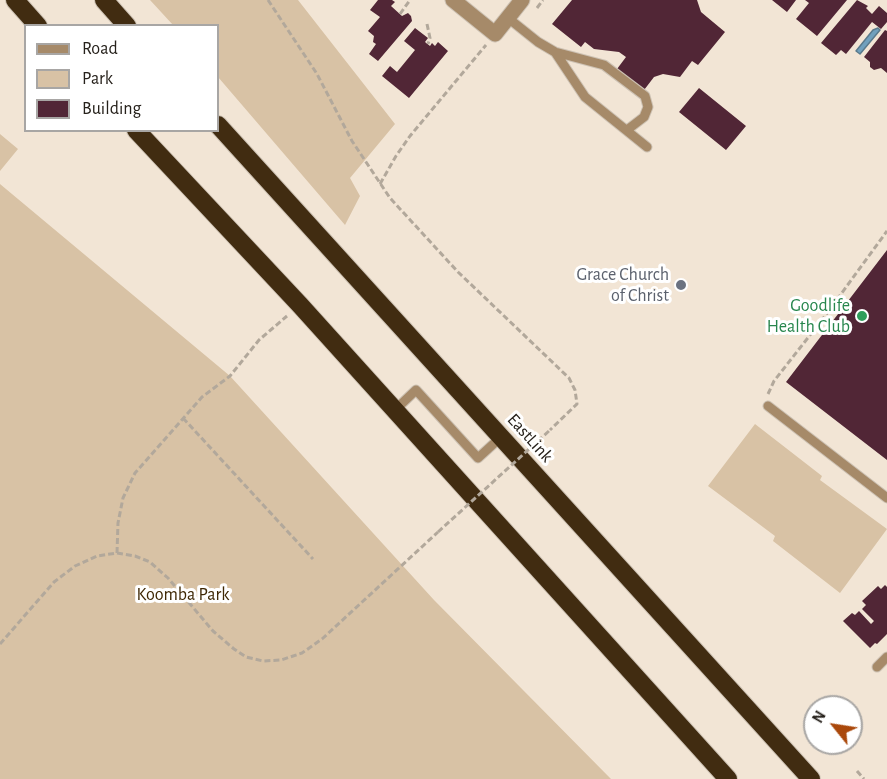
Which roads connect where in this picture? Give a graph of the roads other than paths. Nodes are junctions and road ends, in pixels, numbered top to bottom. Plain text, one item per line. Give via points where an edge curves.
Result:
1 (15, 0) edge
2 (104, 0) edge
3 (453, 0) edge
4 (522, 0) edge
5 (508, 18) junction
6 (36, 24) edge
7 (125, 24) edge
8 (555, 52) junction
9 (219, 126) edge
10 (627, 130) junction
11 (138, 132) edge
12 (647, 147) dead end
13 (768, 406) road end
14 (395, 410) junction
15 (501, 437) junction
16 (887, 498) edge
17 (887, 657) edge
18 (876, 668) dead end
19 (728, 779) edge
20 (811, 779) edge

1 - 6 highway
2 - 7 highway
3 - 5 street via 495,34
4 - 5 street
5 - 8 lane
8 - 10 lane via 585,97
8 - 10 lane via 603,65 645,96 648,107 644,117
9 - 15 highway, EastLink
10 - 12 lane
11 - 14 highway
13 - 16 lane
14 - 15 lane via 416,390 478,458
14 - 19 highway
15 - 20 highway, EastLink
17 - 18 lane

